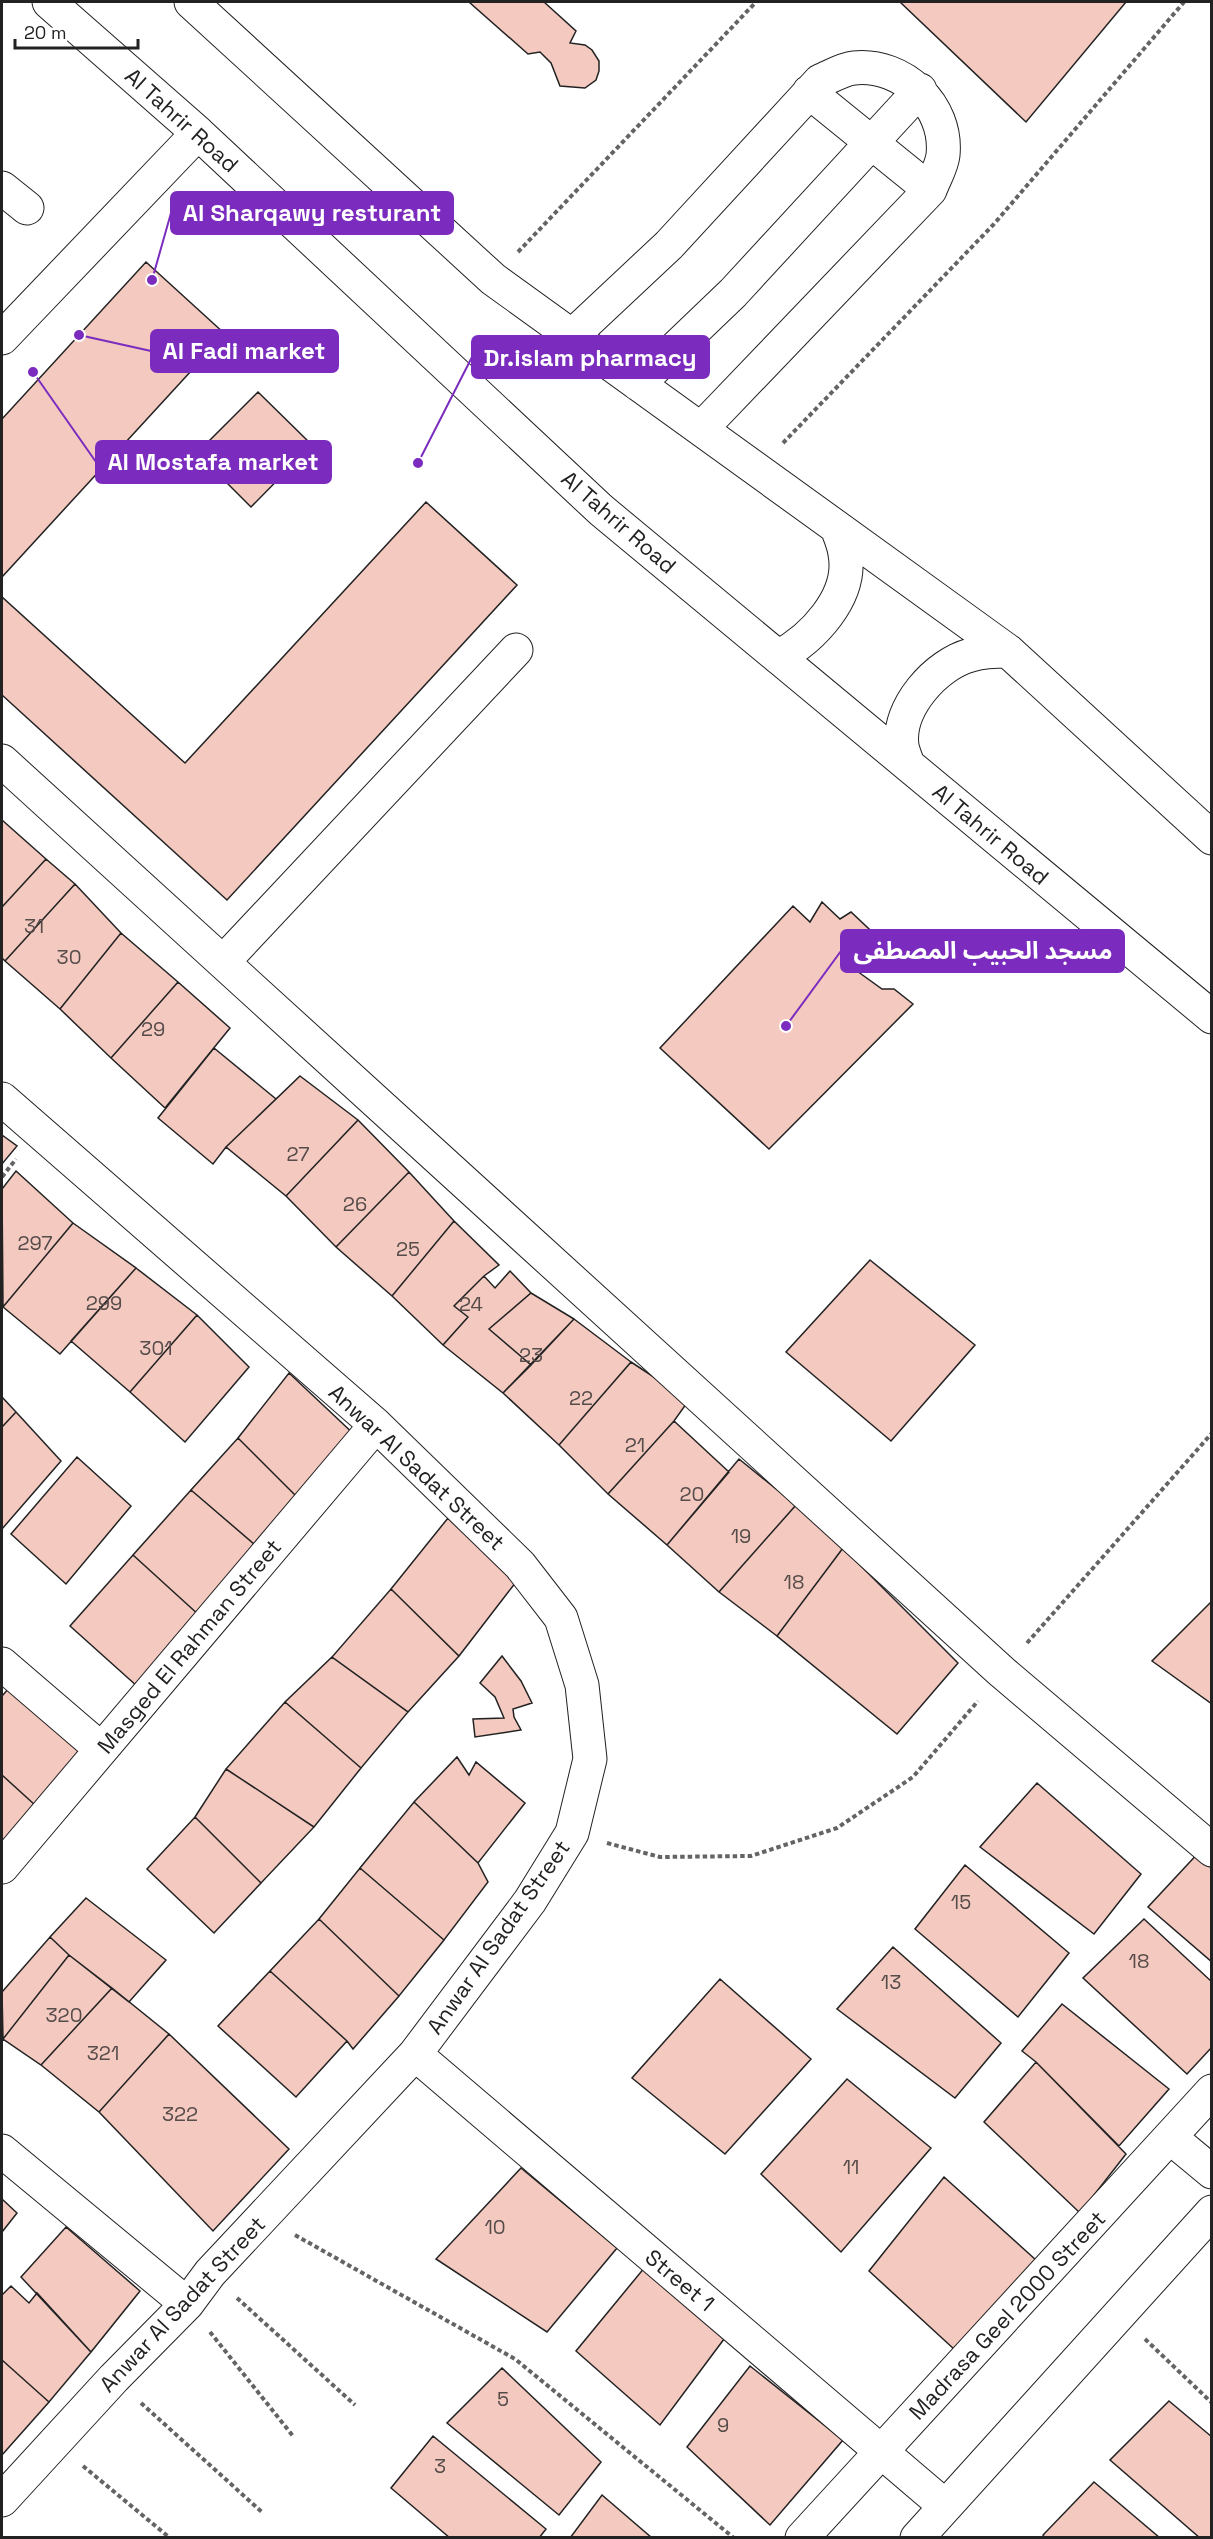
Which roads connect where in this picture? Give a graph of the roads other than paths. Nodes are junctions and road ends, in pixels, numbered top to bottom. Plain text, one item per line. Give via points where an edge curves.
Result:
1 (49, 2) edge
2 (190, 2) edge
3 (920, 90) junction
4 (809, 92) junction
5 (198, 134) junction
6 (872, 143) junction
7 (2, 188) edge
8 (930, 190) junction
9 (27, 208) dead end
10 (572, 336) junction
11 (2, 338) edge
12 (638, 384) junction
13 (701, 429) junction
14 (837, 528) junction
15 (516, 650) dead end
16 (1008, 651) junction
17 (778, 657) junction
18 (2, 761) edge
19 (908, 764) junction
20 (1212, 838) edge
21 (223, 962) junction
22 (1212, 1017) edge
23 (2, 1100) edge
24 (376, 1425) junction
25 (2, 1664) edge
26 (101, 1749) junction
27 (1212, 1850) edge
28 (2, 1868) edge
29 (415, 2054) junction
30 (1212, 2091) edge
31 (1171, 2138) junction
32 (2, 2151) edge
33 (1212, 2172) edge
34 (1212, 2212) edge
35 (187, 2304) junction
36 (881, 2451) junction
37 (2, 2500) edge
38 (945, 2506) junction
39 (802, 2538) edge
40 (917, 2538) edge

1 - 5 street, Al Tahrir Road
2 - 10 street via 493,279
3 - 4 street via 889,71 853,68 820,81
3 - 6 street
3 - 8 street via 939,120 943,156
4 - 6 street
4 - 10 street via 669,245
5 - 11 street
5 - 17 street, Al Tahrir Road via 601,510
6 - 8 street
6 - 12 street via 733,293
7 - 9 street
8 - 13 street
10 - 12 street
12 - 13 street
13 - 14 street
14 - 16 street
14 - 17 street via 846,556 837,599 811,635
15 - 21 street
16 - 19 street via 969,655 934,675 910,707 904,726 902,746
16 - 20 street
17 - 19 street, Al Tahrir Road
18 - 21 street
19 - 22 street, Al Tahrir Road
21 - 27 street via 1002,1672
23 - 24 street, Anwar Al Sadat Street
24 - 26 street, Masged El Rahman Street
24 - 29 street, Anwar Al Sadat Street via 520,1565 561,1618 582,1684 591,1759 572,1833 530,1901
25 - 26 street
26 - 28 street, Masged El Rahman Street
29 - 35 street, Anwar Al Sadat Street via 210,2273
29 - 36 street, Street 1
30 - 31 street, Madrasa Geel 2000 Street
31 - 33 street
31 - 36 street, Madrasa Geel 2000 Street
32 - 35 street
34 - 38 street
35 - 37 street, Anwar Al Sadat Street
36 - 38 street, Street 1
36 - 39 street, Madrasa Geel 2000 Street
38 - 40 street

